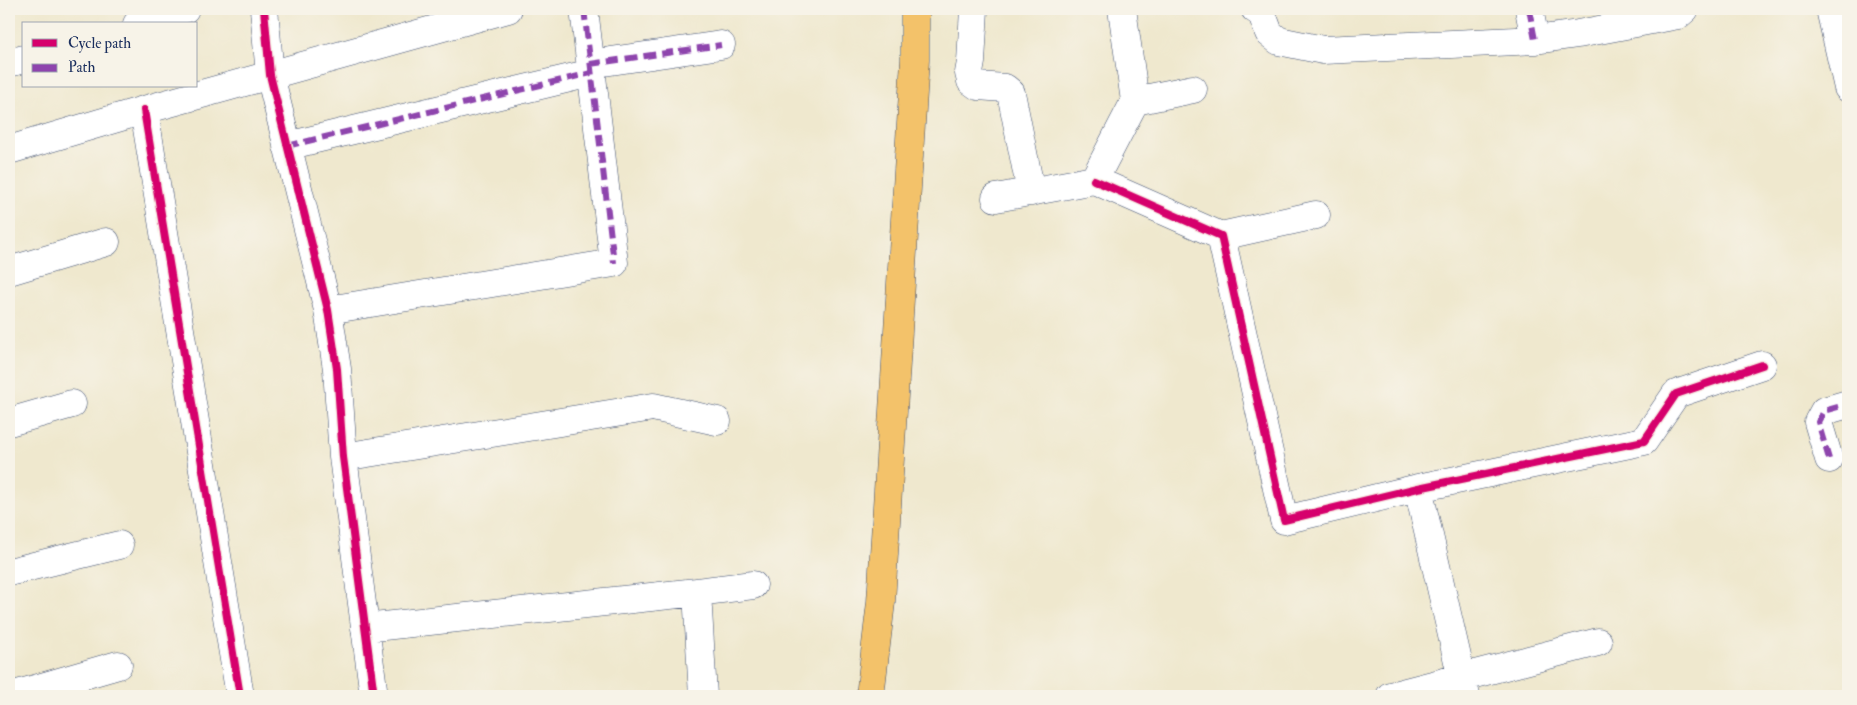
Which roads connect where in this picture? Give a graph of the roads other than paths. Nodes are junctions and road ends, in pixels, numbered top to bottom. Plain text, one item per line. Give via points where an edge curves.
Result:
1 (185, 9) edge
2 (264, 9) edge
3 (508, 9) edge
4 (584, 9) edge
5 (915, 9) edge
6 (974, 9) edge
7 (1122, 9) edge
8 (1529, 9) edge
9 (1685, 9) edge
10 (1830, 9) edge
11 (1260, 11) edge
12 (143, 22) edge
13 (1535, 40) junction
14 (721, 45) dead end
15 (22, 60) edge
16 (9, 64) edge
17 (591, 69) junction
18 (270, 75) junction
19 (1193, 88) dead end
20 (1848, 88) edge
21 (1135, 101) junction
22 (144, 110) junction
23 (288, 146) junction
24 (9, 150) edge
25 (1094, 180) junction
26 (1031, 192) junction
27 (996, 198) dead end
28 (1316, 215) dead end
29 (1221, 236) junction
30 (106, 242) dead end
31 (9, 271) edge
32 (328, 310) junction
33 (1762, 365) dead end
34 (72, 404) dead end
35 (1848, 404) edge
36 (716, 421) dead end
37 (9, 422) edge
38 (343, 457) junction
39 (1829, 459) dead end
40 (1418, 488) junction
41 (119, 545) dead end
42 (9, 572) edge
43 (753, 585) dead end
44 (697, 592) junction
45 (365, 628) junction
46 (1598, 642) dead end
47 (118, 664) dead end
48 (1464, 687) edge
49 (11, 696) edge
50 (240, 696) edge
51 (374, 696) edge
52 (703, 696) edge
53 (870, 696) edge
54 (1390, 696) edge

1 - 12 street
2 - 18 street
3 - 18 street
4 - 17 street
5 - 53 main road via 915,60 881,602
6 - 26 street via 971,81 978,86 1004,88 1011,94
7 - 21 street
8 - 13 street
9 - 13 street via 1678,15
10 - 20 street
11 - 13 street via 1270,33 1279,41 1323,50
14 - 17 street
15 - 16 street
17 - 23 street
17 - 32 street via 614,264
18 - 22 street
18 - 23 street
19 - 21 street
21 - 25 street
22 - 24 street
22 - 50 street
23 - 32 street
25 - 26 street
25 - 29 street
26 - 27 street
28 - 29 street
29 - 40 street via 1284,520
30 - 31 street
32 - 38 street via 337,369
33 - 40 street via 1676,394 1644,441
34 - 37 street
35 - 39 street via 1824,411 1818,422
36 - 38 street via 653,407
38 - 45 street
40 - 48 street
41 - 42 street
43 - 44 street
44 - 45 street
44 - 52 street
45 - 51 street
46 - 48 street
47 - 49 street
48 - 54 street

